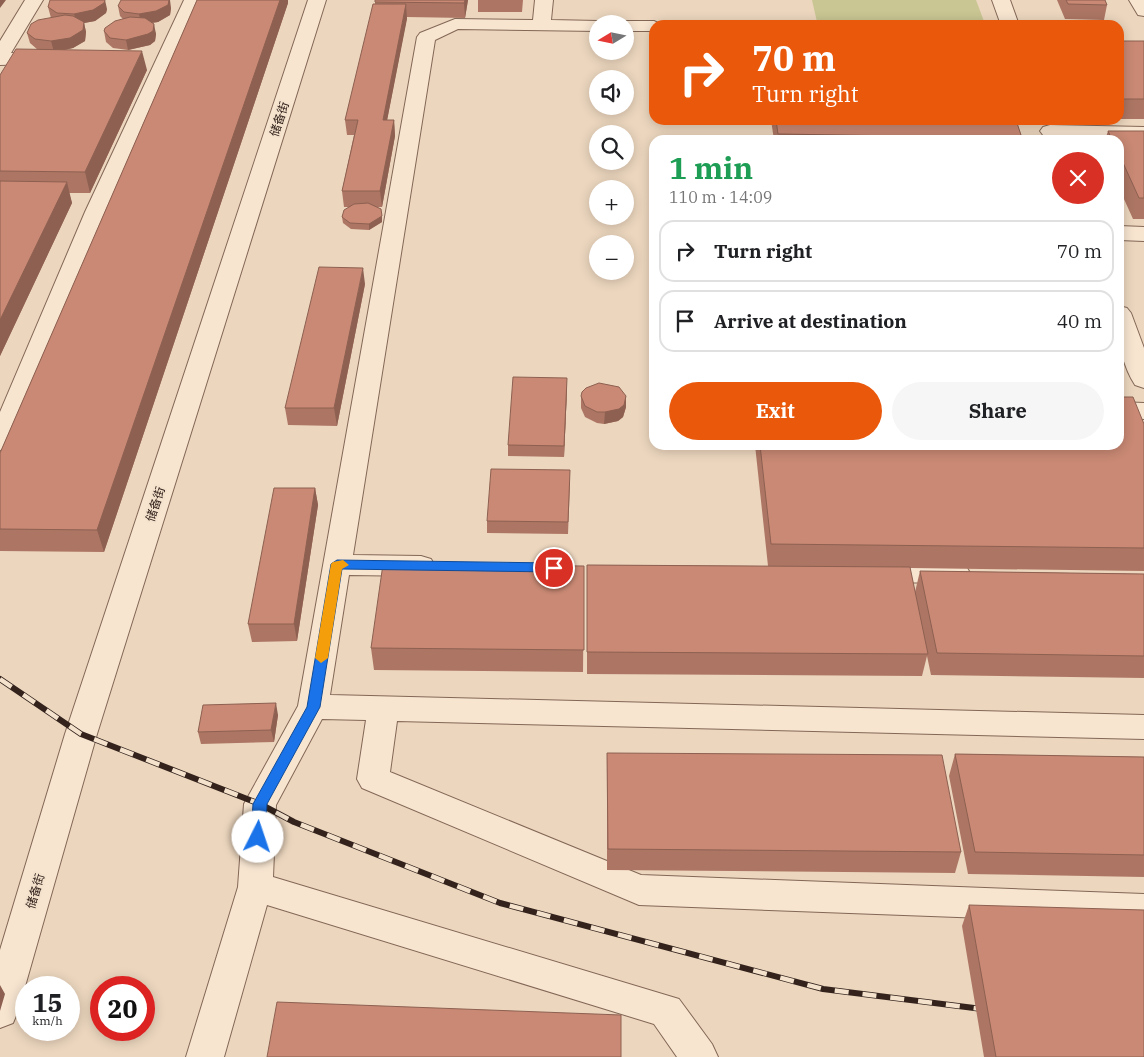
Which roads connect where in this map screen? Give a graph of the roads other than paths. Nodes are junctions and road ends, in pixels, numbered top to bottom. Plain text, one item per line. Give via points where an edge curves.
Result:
1 (34, 0) edge
2 (192, 0) edge
3 (317, 0) edge
4 (1001, 0) edge
5 (1138, 0) edge
6 (1144, 11) edge
7 (542, 12) edge
8 (1008, 20) edge
9 (589, 24) edge
10 (634, 26) edge
11 (649, 26) edge
12 (0, 58) edge
13 (68, 60) edge
14 (1050, 130) edge
15 (1144, 133) edge
16 (1124, 234) edge
17 (1144, 234) edge
18 (1124, 325) edge
19 (1141, 366) edge
20 (1124, 410) edge
21 (1144, 410) edge
22 (0, 442) edge
23 (337, 564) junction
24 (447, 566) edge
25 (845, 572) edge
26 (985, 573) edge
27 (313, 707) junction
28 (383, 709) junction
29 (1144, 727) edge
30 (255, 887) junction
31 (1144, 909) edge
32 (0, 1011) edge
33 (205, 1057) edge
34 (699, 1057) edge

1 - 12 street
2 - 22 street via 154,61 96,212
3 - 32 street, 储备街 via 81,734
4 - 8 street
5 - 6 street
7 - 9 street
7 - 23 street via 454,24 426,37
10 - 11 street
12 - 13 street
14 - 15 street
16 - 17 street
18 - 19 street
20 - 21 street
23 - 24 street
23 - 27 street
25 - 26 street
27 - 28 street
27 - 30 street via 260,804
28 - 29 street
28 - 31 street via 373,779 639,890
30 - 33 street
30 - 34 street via 666,1011

